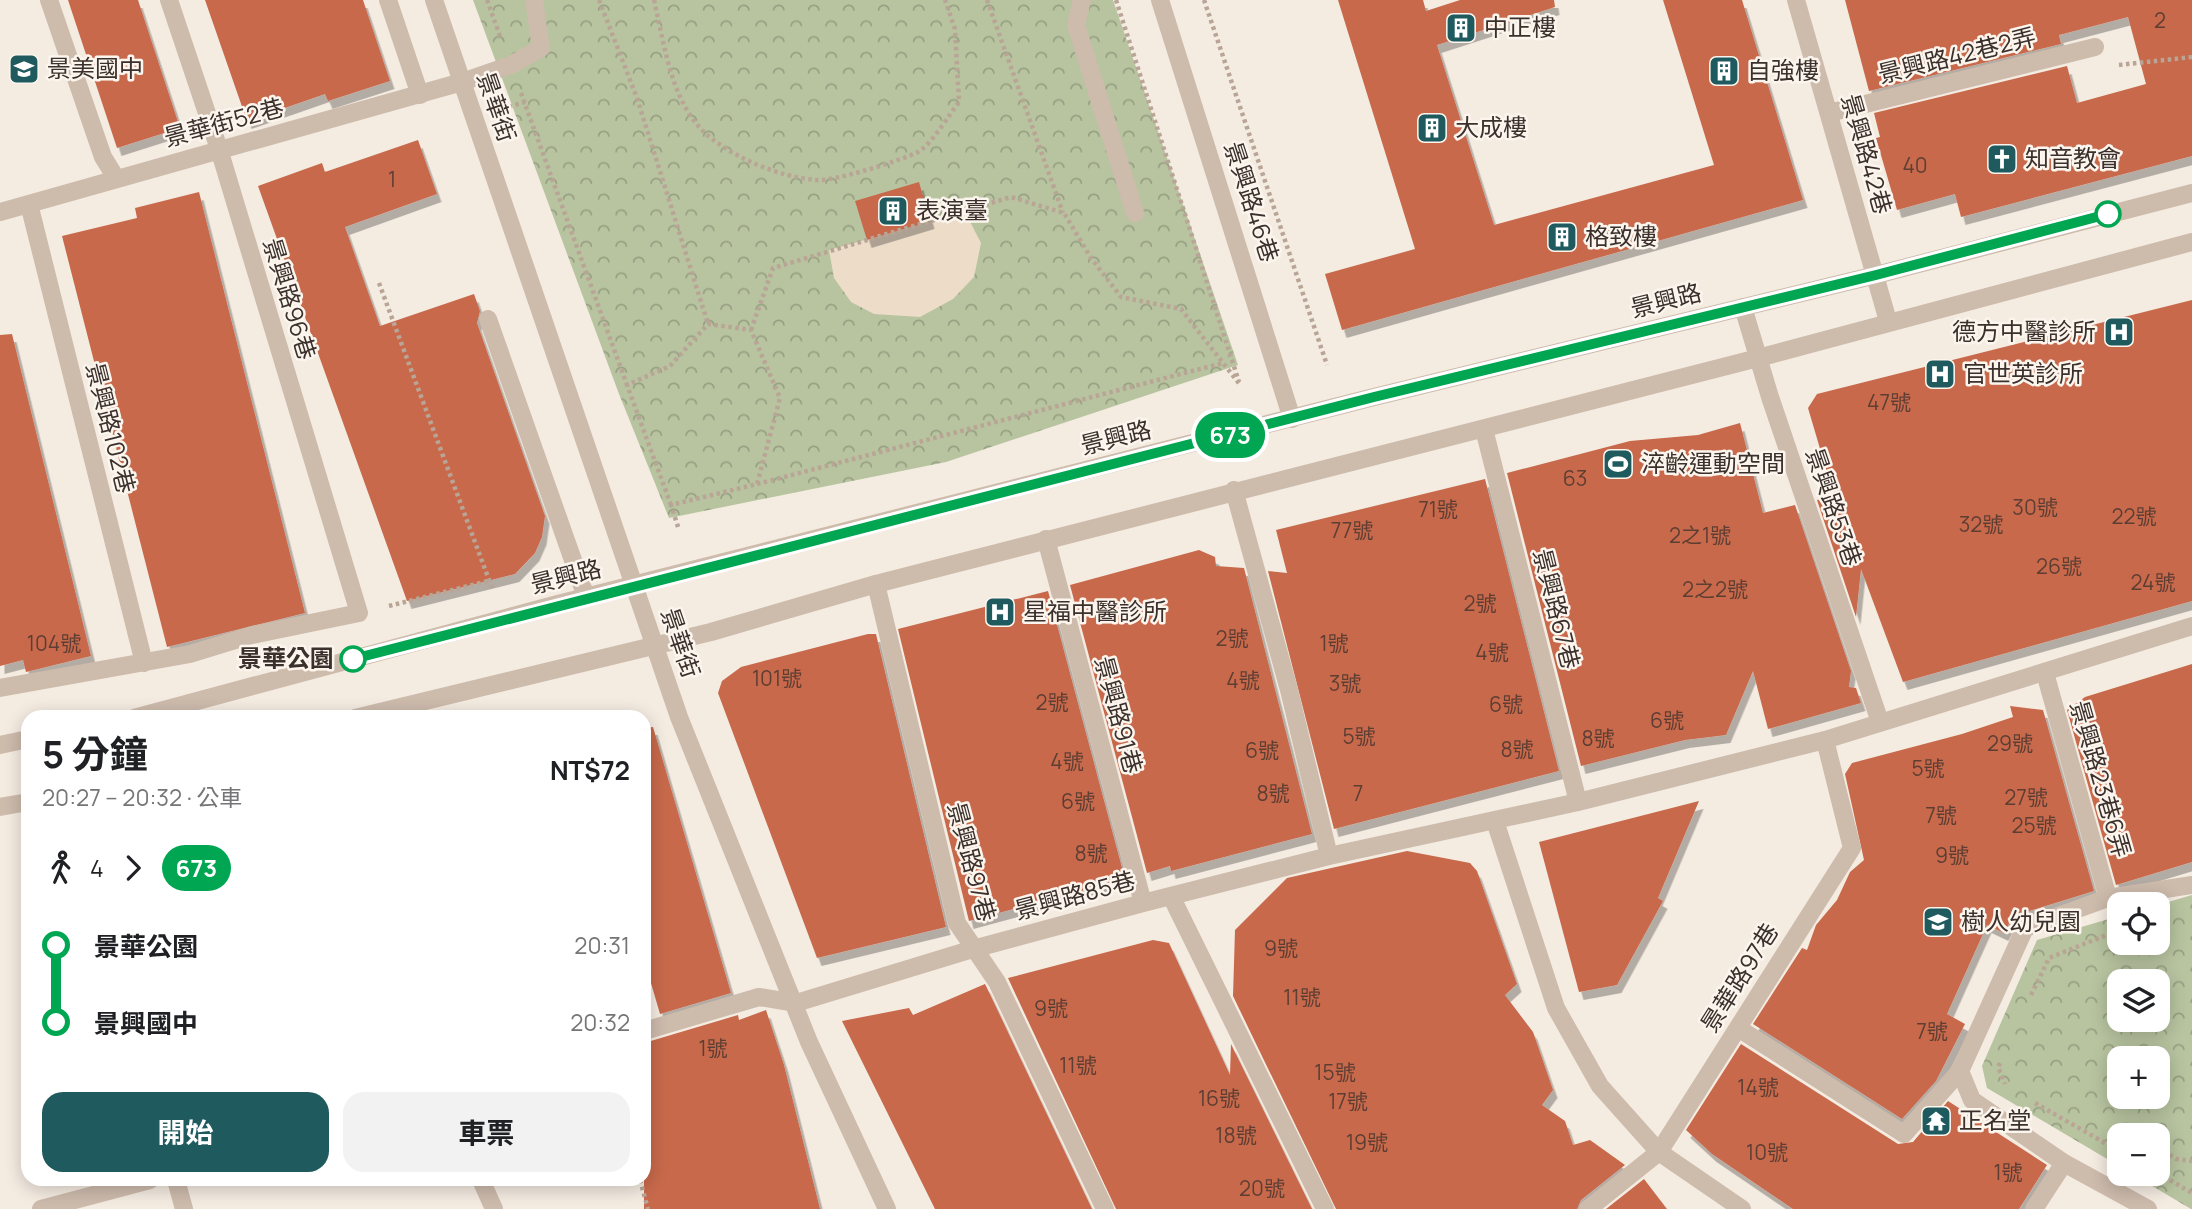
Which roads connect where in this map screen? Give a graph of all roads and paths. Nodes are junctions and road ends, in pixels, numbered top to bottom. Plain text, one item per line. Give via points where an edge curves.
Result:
1 (49, 0) edge
2 (169, 0) edge
3 (388, 0) edge
4 (434, 0) edge
5 (487, 0) edge
6 (534, 0) edge
7 (599, 0) edge
8 (654, 0) edge
9 (945, 0) edge
10 (987, 0) edge
11 (1082, 0) edge
12 (1116, 0) edge
13 (1160, 0) edge
14 (1204, 0) edge
15 (1797, 0) edge
16 (2095, 47) joint
17 (2192, 57) edge
18 (510, 65) junction
19 (462, 82) junction
20 (421, 95) junction
21 (1829, 113) junction
22 (219, 149) junction
23 (116, 178) junction
24 (2192, 193) edge
25 (29, 204) junction
26 (0, 212) edge
27 (1064, 213) junction
28 (1135, 213) dead end
29 (2192, 242) edge
30 (1876, 275) junction
31 (379, 283) dead end
32 (1743, 307) junction
33 (488, 319) dead end
34 (1888, 321) junction
35 (708, 324) junction
36 (751, 330) junction
37 (1758, 358) junction
38 (1223, 363) junction
39 (1327, 365) dead end
40 (627, 385) junction
41 (1292, 419) junction
42 (1484, 429) junction
43 (757, 484) junction
44 (1234, 490) junction
45 (671, 505) junction
46 (679, 530) dead end
47 (1046, 539) junction
48 (488, 582) junction
49 (876, 584) junction
50 (635, 585) junction
51 (492, 588) dead end
52 (586, 597) junction
53 (359, 613) junction
54 (2192, 626) edge
55 (655, 644) junction
56 (144, 663) junction
57 (2045, 673) junction
58 (0, 688) edge
59 (164, 710) edge
60 (384, 710) edge
61 (1880, 722) junction
62 (21, 740) edge
63 (1825, 740) junction
64 (0, 745) edge
65 (1578, 802) junction
66 (21, 803) edge
67 (0, 807) edge
68 (1495, 821) junction
69 (1329, 856) junction
70 (2192, 885) edge
71 (2147, 892) edge
72 (2107, 894) edge
73 (1171, 896) junction
74 (2107, 898) edge
75 (1143, 902) junction
76 (2107, 935) edge
77 (973, 949) junction
78 (796, 1003) junction
79 (2026, 1006) dead end
80 (1738, 1028) junction
81 (651, 1029) edge
82 (2003, 1055) dead end
83 (1960, 1071) junction
84 (2006, 1087) dead end
85 (2028, 1099) dead end
86 (2107, 1144) edge
87 (1659, 1152) junction
88 (2170, 1155) edge
89 (2192, 1161) edge
90 (2064, 1163) junction
91 (2170, 1180) edge
92 (107, 1186) edge
93 (178, 1186) edge
94 (484, 1186) edge
95 (642, 1186) edge
96 (2192, 1193) edge
97 (41, 1209) edge
98 (184, 1209) edge
99 (494, 1209) edge
100 (648, 1209) edge
101 (887, 1209) edge
102 (1105, 1209) edge
103 (1325, 1209) edge
104 (1588, 1209) edge
105 (1742, 1209) edge
106 (2034, 1209) edge
107 (2148, 1209) edge

1 - 23 street via 103,157
2 - 22 street, 景興路96巷
3 - 20 street
4 - 19 street, 景華街
5 - 18 path
6 - 18 street, 景華街52巷 via 541,48
7 - 35 path via 637,98
8 - 9 path via 674,84 699,127 723,147 779,172 818,181 920,151 959,102 955,29
10 - 27 path
11 - 28 street via 1076,25
12 - 38 path via 1241,386
13 - 41 street, 景興路46巷
14 - 39 path
15 - 21 street, 景興路42巷
16 - 17 path via 2110,66
16 - 21 street, 景興路42巷2弄
18 - 19 street, 景華街52巷
18 - 40 path
19 - 20 street, 景華街52巷
19 - 50 street, 景華街
20 - 22 street, 景華街52巷
21 - 30 street, 景興路42巷
22 - 23 street, 景華街52巷
22 - 53 street, 景興路96巷
23 - 25 street, 景華街52巷
24 - 30 street, 景興路
25 - 26 street, 景華街52巷
25 - 56 street, 景興路102巷
27 - 36 path via 1011,197 773,268
27 - 38 path via 1121,297 1181,309
29 - 34 street
30 - 32 street, 景興路
30 - 34 street, 景興路42巷
31 - 48 path
32 - 37 street, 景興路53巷
32 - 41 street, 景興路
33 - 52 street
34 - 37 street
35 - 36 path
35 - 40 path via 670,366
36 - 43 path via 780,398
37 - 42 street
37 - 61 street, 景興路53巷
38 - 43 path
40 - 45 path
41 - 50 street, 景興路
42 - 44 street
42 - 65 street, 景興路67巷
43 - 45 path
44 - 47 street
44 - 69 street
45 - 46 path
47 - 49 street
47 - 75 street, 景興路91巷
48 - 51 path
48 - 53 path
49 - 55 street
49 - 77 street, 景興路97巷 via 957,923
50 - 52 street, 景興路
50 - 55 street, 景華街
52 - 59 street, 景興路
53 - 56 street
54 - 57 street, 景興路23巷6弄
55 - 60 street
55 - 78 street, 景華街 via 679,717
56 - 58 street
57 - 61 street, 景興路23巷6弄
57 - 72 street, 景興路23巷6弄
61 - 63 street, 景興路23巷6弄
62 - 64 street
63 - 65 street, 景興路85巷
63 - 80 street, 景華路97巷 via 1852,848
65 - 68 street, 景興路85巷
66 - 67 street
68 - 69 street, 景興路85巷
68 - 87 street via 1556,1008 1601,1086
69 - 73 street, 景興路85巷
70 - 71 street
73 - 75 street, 景興路85巷
73 - 103 street
74 - 83 street via 2025,928
75 - 77 street, 景興路85巷
76 - 79 path via 2049,958
77 - 78 street, 景興路85巷
77 - 102 street, 景興路97巷 via 997,982
78 - 81 street via 759,997
78 - 101 street, 景華街 via 809,1042
80 - 83 street via 1903,1134
80 - 87 street, 景華路97巷
82 - 84 path via 1998,1067
83 - 90 street via 1972,1100
85 - 86 path
87 - 104 street, 景華路97巷
87 - 105 street
88 - 89 path
90 - 106 street
90 - 107 street
91 - 96 path
92 - 97 street
93 - 98 street
94 - 99 street
95 - 100 path

